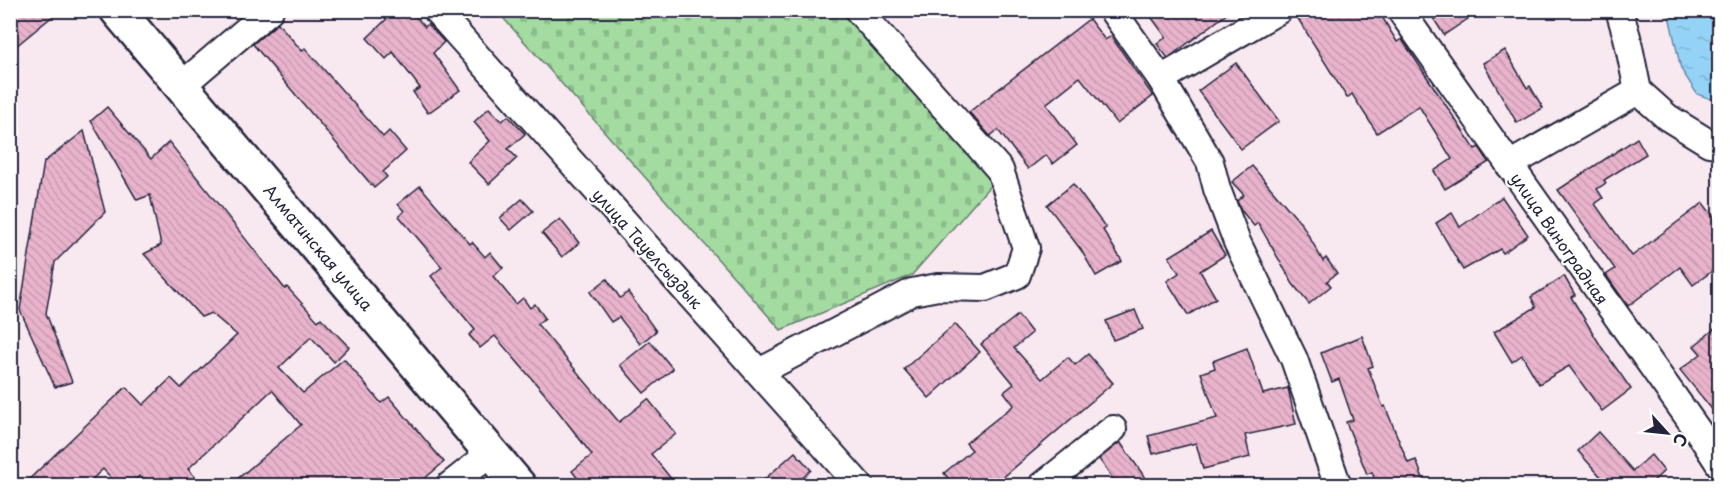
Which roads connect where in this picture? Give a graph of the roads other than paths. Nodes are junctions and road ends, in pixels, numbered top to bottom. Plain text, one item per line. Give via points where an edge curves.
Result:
1 (117, 10) edge
2 (270, 10) edge
3 (858, 10) edge
4 (1112, 10) edge
5 (1279, 10) edge
6 (1400, 10) edge
7 (1619, 10) edge
8 (444, 13) edge
9 (1161, 79) junction
10 (182, 86) junction
11 (1638, 92) junction
12 (1719, 144) edge
13 (1509, 165) junction
14 (759, 372) junction
15 (1113, 429) dead end
16 (491, 453) junction
17 (1719, 465) edge
18 (449, 486) edge
19 (519, 486) edge
20 (860, 486) edge
21 (1042, 486) edge
22 (1338, 486) edge

1 - 10 main road, Алматинская улица
2 - 10 street
3 - 14 street via 1000,170 1026,248 1017,275 985,288 939,287 912,292
4 - 9 street
5 - 9 street
6 - 13 street, улица Виноградная
7 - 11 street
8 - 14 street, улица Тауелсыздык
9 - 22 street via 1210,162 1237,242 1294,359
10 - 16 main road, Алматинская улица
11 - 12 street via 1667,117 1708,142
11 - 13 street
13 - 17 street, улица Виноградная
14 - 20 street, улица Тауелсыздык
15 - 21 street
16 - 18 street
16 - 19 main road, Алматинская улица

